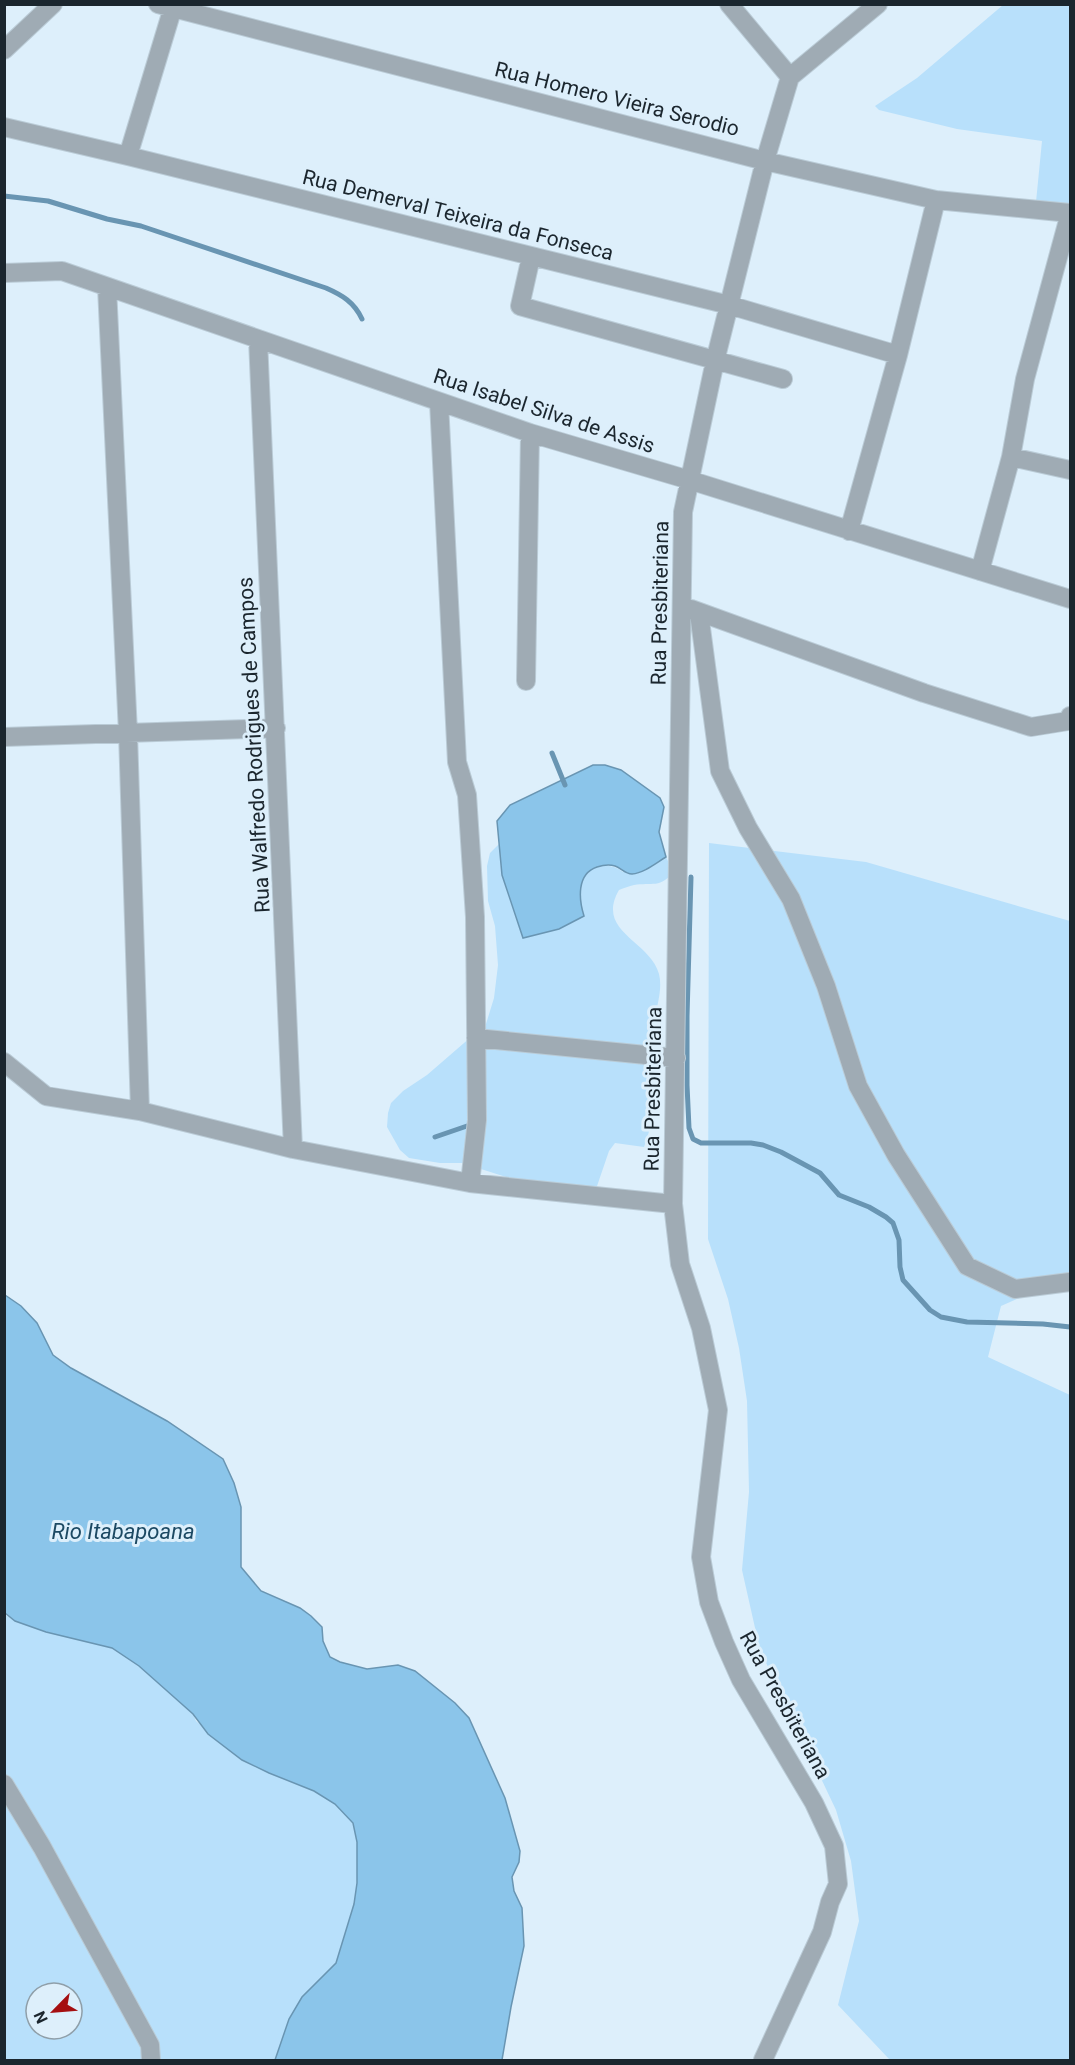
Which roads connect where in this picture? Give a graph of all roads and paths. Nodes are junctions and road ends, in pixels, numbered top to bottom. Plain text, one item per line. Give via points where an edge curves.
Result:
1 (53, 4) edge
2 (729, 4) edge
3 (878, 4) edge
4 (168, 6) edge
5 (4, 50) edge
6 (790, 77) junction
7 (4, 127) edge
8 (128, 156) junction
9 (765, 161) junction
10 (936, 200) junction
11 (1070, 213) edge
12 (531, 257) junction
13 (4, 273) edge
14 (107, 287) junction
15 (729, 305) junction
16 (258, 339) junction
17 (898, 355) junction
18 (715, 361) junction
19 (783, 379) dead end
20 (439, 402) junction
21 (530, 433) junction
22 (1011, 457) junction
23 (1071, 470) edge
24 (690, 480) junction
25 (849, 531) junction
26 (980, 571) junction
27 (1071, 600) edge
28 (682, 604) junction
29 (699, 613) junction
30 (526, 681) dead end
31 (1071, 716) edge
32 (276, 728) junction
33 (128, 733) junction
34 (4, 737) edge
35 (476, 1038) junction
36 (676, 1058) junction
37 (4, 1062) edge
38 (140, 1111) junction
39 (293, 1149) junction
40 (470, 1184) junction
41 (673, 1204) junction
42 (1071, 1282) edge
43 (4, 1784) edge
44 (151, 2061) edge
45 (763, 2061) edge

1 - 5 street
2 - 6 street
3 - 6 street
4 - 8 street
4 - 9 street, Rua Homero Vieira Serodio
6 - 9 street, Rua Presbiteriana
7 - 8 street, Rua Demerval Teixeira da Fonseca
8 - 12 street, Rua Demerval Teixeira da Fonseca
9 - 10 street, Rua Homero Vieira Serodio
9 - 15 street, Rua Presbiteriana
10 - 11 street, Rua Homero Vieira Serodio
10 - 17 street
11 - 22 street via 1026,379
12 - 15 street, Rua Demerval Teixeira da Fonseca
12 - 18 street via 520,306
13 - 14 street, Rua Isabel Silva de Assis via 62,272
14 - 16 street, Rua Isabel Silva de Assis
14 - 33 street
15 - 17 street, Rua Demerval Teixeira da Fonseca
15 - 18 street, Rua Presbiteriana
16 - 20 street, Rua Isabel Silva de Assis
16 - 32 street, Rua Walfredo Rodrigues de Campos
17 - 25 street
18 - 19 street
18 - 24 street, Rua Presbiteriana
20 - 21 street, Rua Isabel Silva de Assis
20 - 35 street via 456,762 467,795 475,917
21 - 24 street, Rua Isabel Silva de Assis
21 - 30 street
22 - 23 street
22 - 26 street
24 - 25 street, Rua Isabel Silva de Assis
24 - 28 street, Rua Presbiteriana via 684,512
25 - 26 street, Rua Isabel Silva de Assis
26 - 27 street, Rua Isabel Silva de Assis
28 - 29 street
28 - 36 street, Rua Presbiteriana
29 - 31 street via 1031,727 1068,721
29 - 42 street via 720,771 748,828 791,899 826,986 858,1086 896,1155 968,1266 1016,1289
32 - 33 street
32 - 39 street, Rua Walfredo Rodrigues de Campos
33 - 34 street
33 - 38 street
35 - 36 street
35 - 40 street via 477,1120
36 - 41 street, Rua Presbiteriana
37 - 38 street via 46,1096
38 - 39 street
39 - 40 street
40 - 41 street
41 - 45 street, Rua Presbiteriana via 680,1264 701,1328 718,1410 700,1557 709,1602 741,1680 814,1803 834,1846 838,1884 822,1932
43 - 44 street via 150,2045

